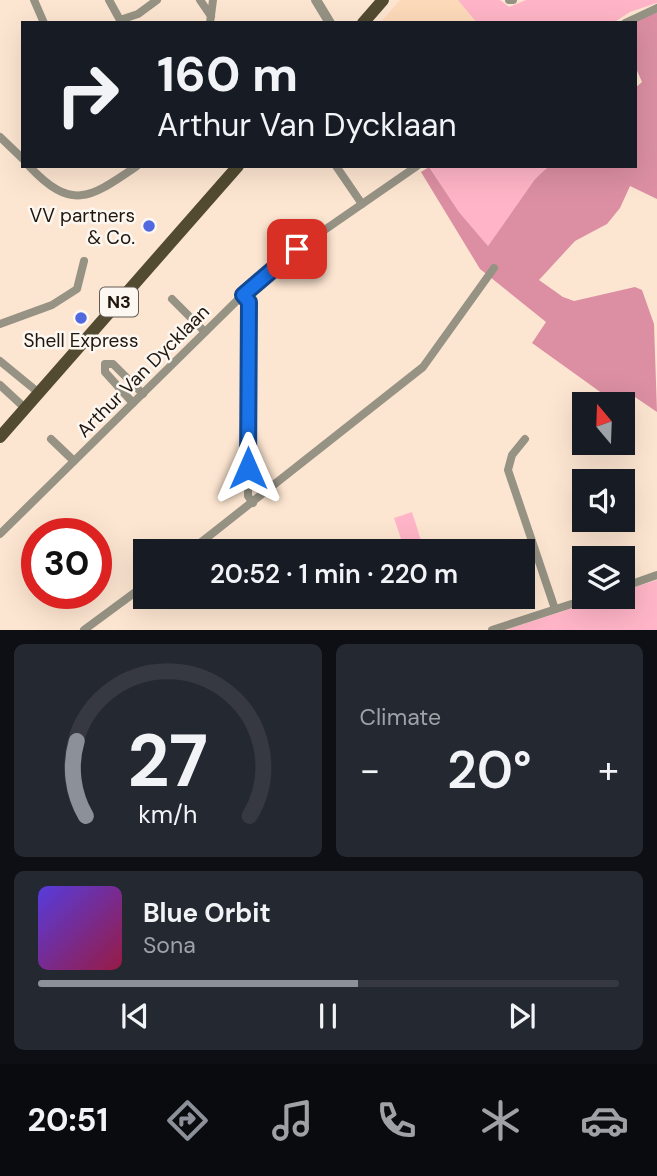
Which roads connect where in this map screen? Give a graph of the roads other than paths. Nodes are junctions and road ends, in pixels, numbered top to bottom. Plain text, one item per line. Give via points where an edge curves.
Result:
1 (34, 0) edge
2 (110, 0) edge
3 (157, 0) edge
4 (200, 0) edge
5 (213, 0) edge
6 (316, 0) edge
7 (383, 0) edge
8 (657, 8) edge
9 (210, 19) edge
10 (43, 21) edge
11 (329, 21) edge
12 (365, 21) edge
13 (629, 21) edge
14 (0, 137) edge
15 (21, 157) edge
16 (31, 168) edge
17 (134, 168) edge
18 (236, 168) edge
19 (337, 168) edge
20 (414, 168) edge
21 (362, 204) junction
22 (84, 261) dead end
23 (494, 268) dead end
24 (243, 295) junction
25 (172, 299) dead end
26 (0, 324) edge
27 (205, 332) junction
28 (0, 361) edge
29 (0, 385) edge
30 (38, 393) junction
31 (143, 394) junction
32 (133, 403) junction
33 (26, 408) junction
34 (0, 438) edge
35 (51, 439) dead end
36 (525, 439) dead end
37 (74, 461) junction
38 (253, 503) junction
39 (0, 534) edge
40 (206, 539) edge
41 (657, 575) edge
42 (635, 583) edge
43 (133, 594) edge
44 (572, 604) edge
45 (555, 609) junction
46 (85, 630) edge
47 (492, 630) edge

1 - 10 street
2 - 3 street via 120,20
4 - 9 street
5 - 9 street
6 - 11 street
7 - 12 main road
8 - 13 street
14 - 15 street
16 - 17 street via 59,194 78,196
18 - 30 main road, N3
19 - 21 street
20 - 21 street, Arthur Van Dycklaan
21 - 24 street, Arthur Van Dycklaan via 285,258
22 - 26 street via 77,289
23 - 38 street via 423,367
24 - 27 street, Arthur Van Dycklaan
24 - 38 street via 249,302 248,496
25 - 27 street
27 - 31 street, Arthur Van Dycklaan
28 - 30 street
29 - 33 street
30 - 33 main road, N3
31 - 32 street, Arthur Van Dycklaan
31 - 32 street via 113,364 105,364 105,372
32 - 37 street, Arthur Van Dycklaan
33 - 34 main road, N3
35 - 37 street
36 - 45 street via 508,470
37 - 39 street, Arthur Van Dycklaan
38 - 40 street
41 - 42 street
43 - 46 street
44 - 45 street
45 - 47 street

